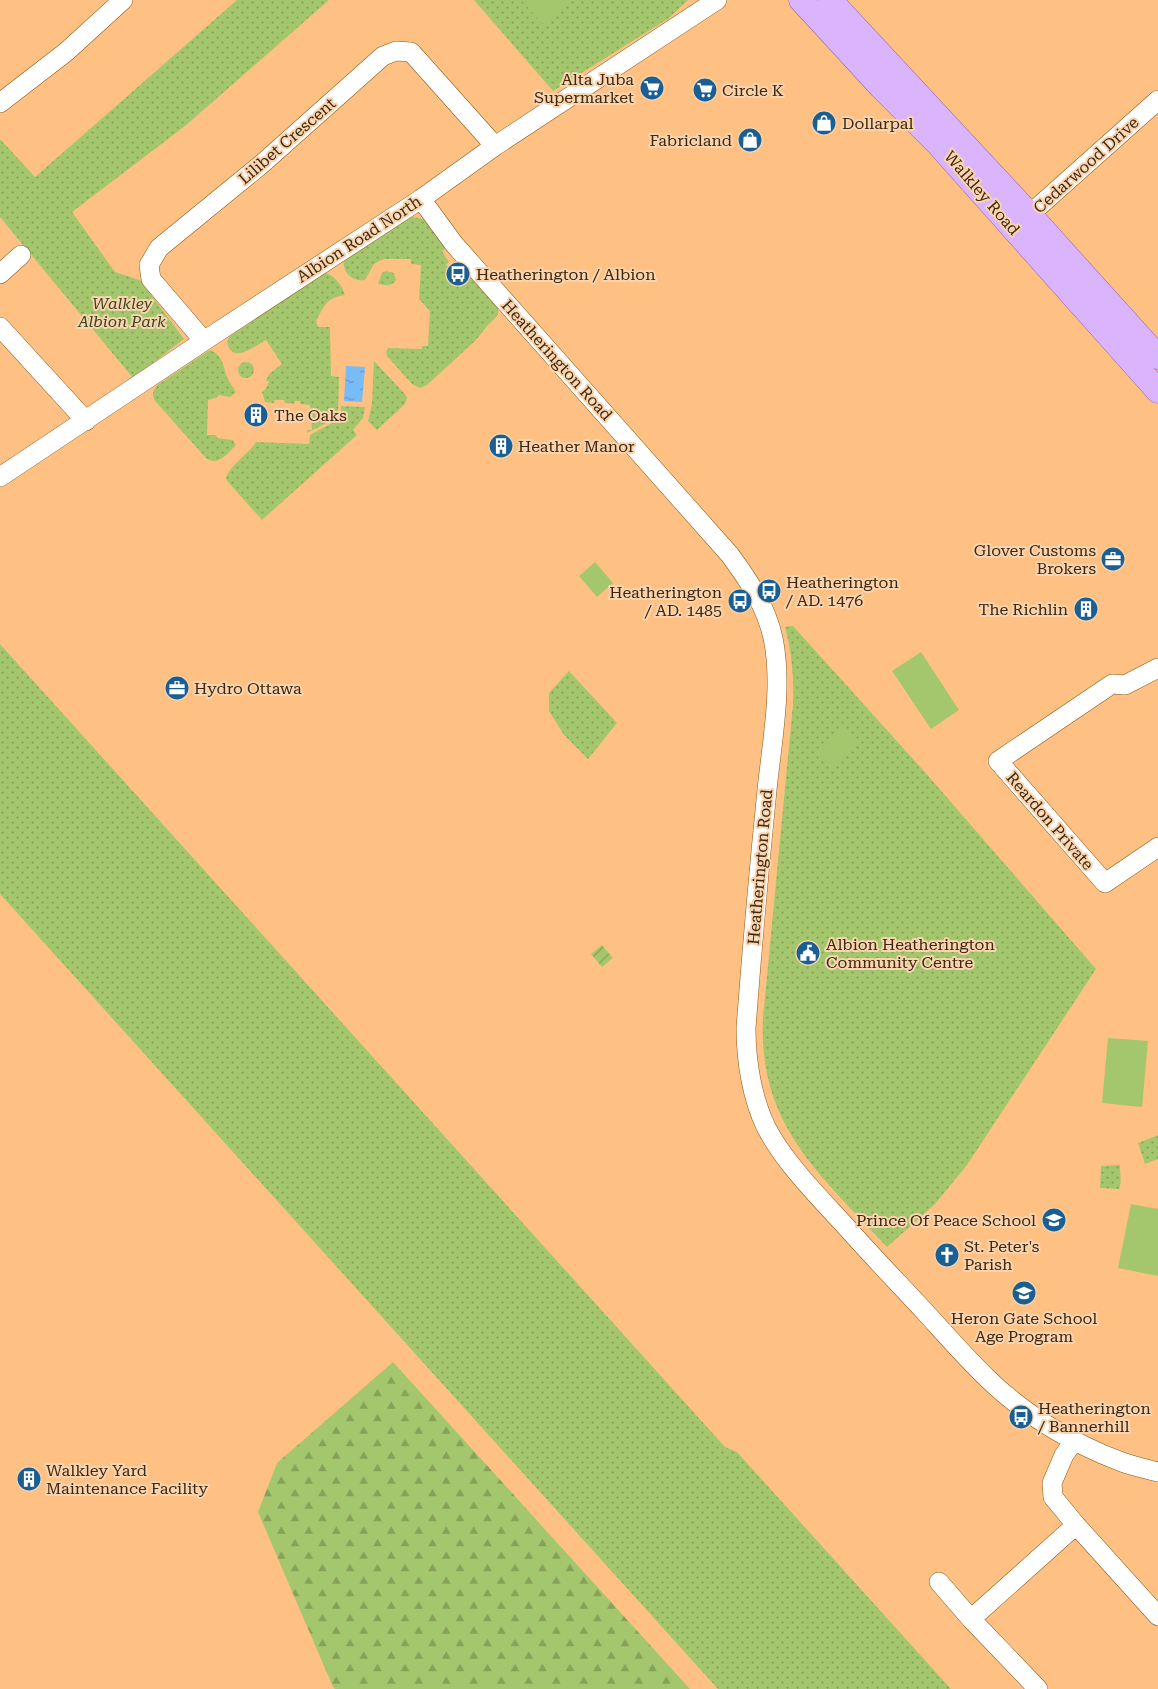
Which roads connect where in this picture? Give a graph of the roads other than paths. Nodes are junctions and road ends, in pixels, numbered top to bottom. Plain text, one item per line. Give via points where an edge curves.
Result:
1 (123, 0) edge
2 (717, 0) edge
3 (801, 0) edge
4 (830, 0) edge
5 (1158, 100) edge
6 (0, 103) edge
7 (495, 146) junction
8 (421, 198) junction
9 (1022, 222) junction
10 (21, 255) dead end
11 (0, 274) edge
12 (0, 326) edge
13 (204, 341) junction
14 (1158, 357) edge
15 (1158, 391) edge
16 (86, 421) junction
17 (2, 473) edge
18 (1158, 668) edge
19 (1158, 848) edge
20 (1074, 1441) junction
21 (1158, 1472) edge
22 (1076, 1525) junction
23 (939, 1582) dead end
24 (1158, 1616) edge
25 (971, 1619) junction
26 (1038, 1689) edge

1 - 6 street via 66,52
2 - 7 street, Albion Road North
3 - 9 main road, Walkley Road via 938,144
4 - 9 main road, Walkley Road
5 - 9 street, Cedarwood Drive
7 - 8 street, Albion Road North
7 - 13 street, Lilibet Crescent via 411,52 396,51 383,56 263,163 159,248 149,265 150,279
8 - 13 street, Albion Road North
8 - 20 street, Heatherington Road via 454,244 730,555 753,587 769,620 776,658 777,689 746,1028 748,1070 766,1126 781,1152 959,1350 1018,1404
9 - 14 main road, Walkley Road
9 - 15 main road, Walkley Road
10 - 11 street
12 - 16 street
13 - 16 street, Albion Road North
16 - 17 street, Albion Road North
18 - 19 street, Reardon Private via 1124,686 1112,684 998,761 1106,883
20 - 21 street, Heatherington Road via 1122,1462
20 - 22 street via 1052,1483 1054,1497
22 - 24 street
22 - 25 street
23 - 25 street
25 - 26 street

